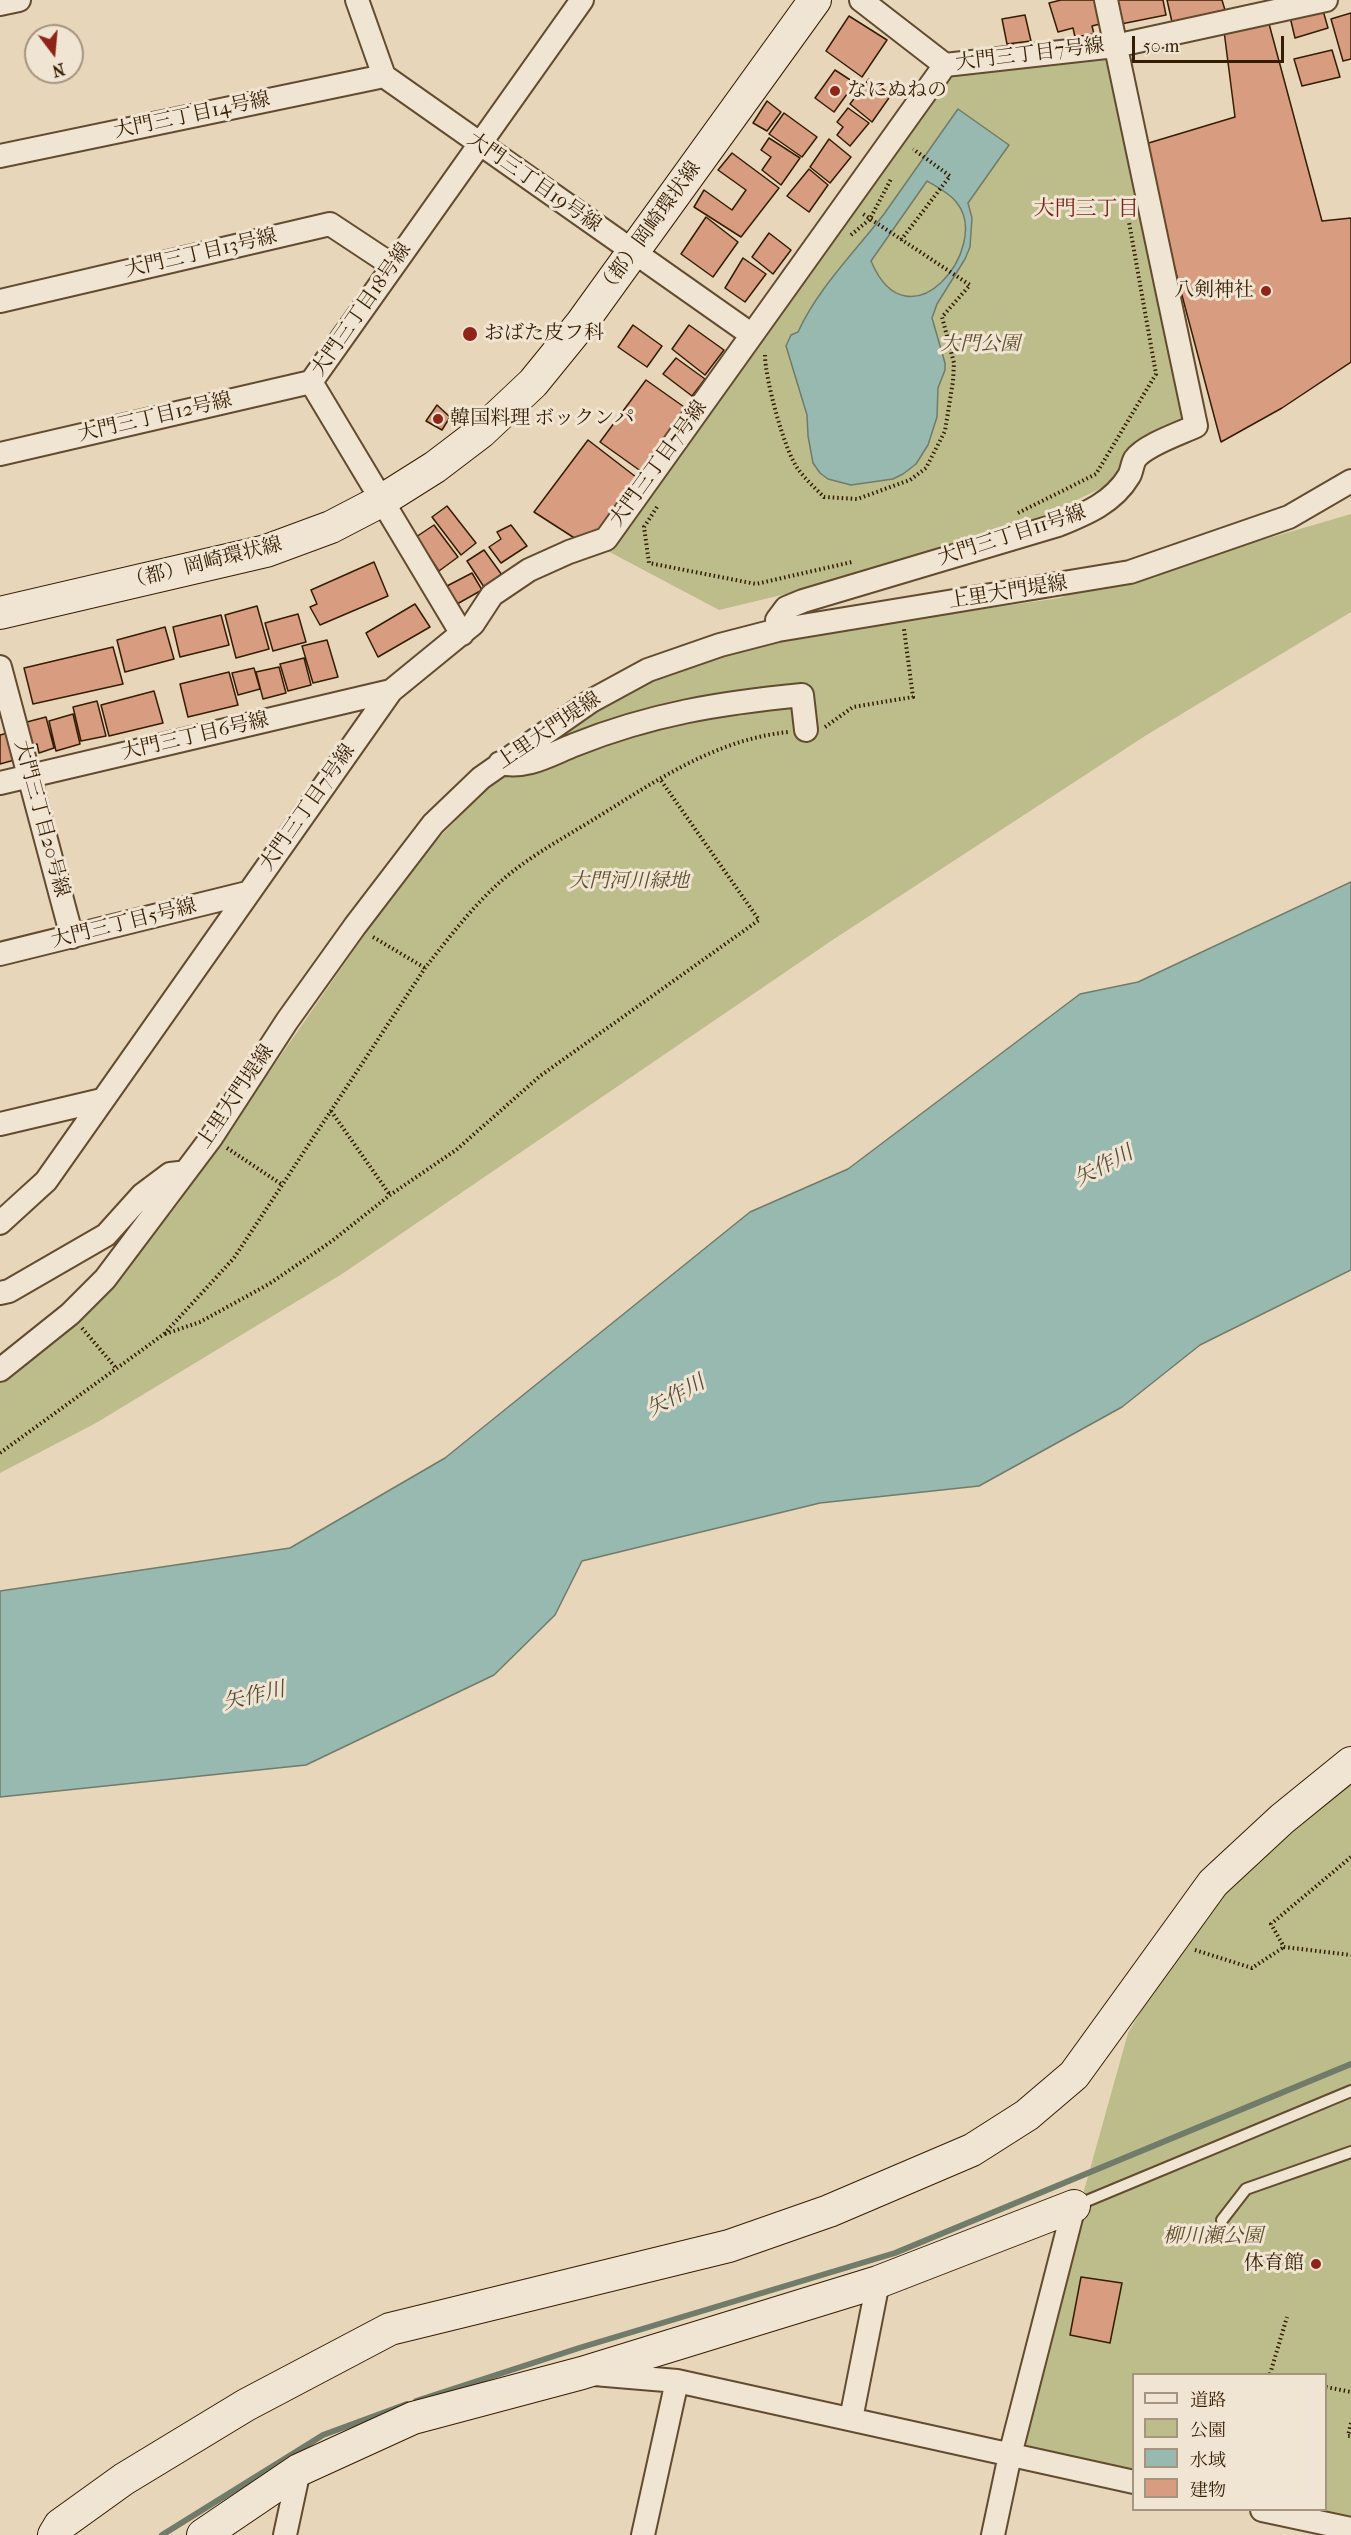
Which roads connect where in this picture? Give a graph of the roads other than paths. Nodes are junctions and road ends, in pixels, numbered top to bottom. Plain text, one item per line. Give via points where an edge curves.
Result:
1 (19, 0) edge
2 (357, 0) edge
3 (582, 0) edge
4 (815, 0) edge
5 (861, 0) edge
6 (1106, 0) edge
7 (1326, 0) edge
8 (0, 4) edge
9 (1115, 46) junction
10 (945, 65) junction
11 (384, 76) junction
12 (480, 145) junction
13 (0, 156) edge
14 (633, 253) junction
15 (392, 265) junction
16 (0, 301) edge
17 (761, 346) junction
18 (311, 382) junction
19 (0, 454) edge
20 (1351, 481) edge
21 (381, 501) junction
22 (0, 613) edge
23 (778, 630) junction
24 (462, 634) junction
25 (0, 667) edge
26 (391, 691) junction
27 (806, 730) road end
28 (500, 763) junction
29 (30, 776) junction
30 (0, 783) edge
31 (247, 893) junction
32 (72, 937) junction
33 (0, 954) edge
34 (102, 1100) junction
35 (0, 1125) edge
36 (184, 1172) junction
37 (0, 1223) edge
38 (0, 1293) edge
39 (0, 1370) edge
40 (1351, 1763) edge
41 (1351, 2091) edge
42 (1351, 2152) edge
43 (1074, 2206) junction
44 (1222, 2220) dead end
45 (878, 2282) junction
46 (582, 2373) junction
47 (677, 2381) junction
48 (851, 2419) junction
49 (1011, 2455) junction
50 (299, 2470) junction
51 (1132, 2482) edge
52 (1267, 2511) edge
53 (1351, 2529) edge
54 (54, 2535) edge
55 (203, 2535) edge
56 (285, 2535) edge
57 (643, 2535) edge
58 (993, 2535) edge
59 (1349, 2535) edge

1 - 8 street
2 - 11 street
3 - 12 street, 大門三丁目18号線
4 - 14 street, （都）岡崎環状線
5 - 10 street
6 - 9 street, 大門三丁目11号線
7 - 9 street, 大門三丁目7号線
9 - 10 street, 大門三丁目7号線
9 - 23 street, 大門三丁目11号線 via 1196,426 1135,459 1130,476 1110,499 1086,514 803,601 786,608 777,620
10 - 17 street, 大門三丁目7号線
11 - 12 street, 大門三丁目19号線
11 - 13 street, 大門三丁目14号線
12 - 14 street, 大門三丁目19号線
12 - 15 street, 大門三丁目18号線
14 - 17 street, 大門三丁目19号線
14 - 21 street, （都）岡崎環状線 via 533,383 481,432
15 - 16 street, 大門三丁目13号線 via 330,224
15 - 18 street, 大門三丁目18号線
17 - 24 street, 大門三丁目7号線 via 606,539 529,570 492,595
18 - 19 street, 大門三丁目12号線
18 - 21 street, 大門三丁目18号線
20 - 23 street, 上里大門堤線 via 1289,517 1130,572
21 - 22 street, （都）岡崎環状線 via 266,551
21 - 24 street, 大門三丁目18号線
23 - 28 street, 上里大門堤線 via 648,670 591,701
24 - 26 street, 大門三丁目7号線
25 - 29 street, 大門三丁目20号線
26 - 29 street, 大門三丁目6号線
26 - 31 street, 大門三丁目7号線
27 - 28 street via 802,695 732,702 612,730 531,763
28 - 36 street, 上里大門堤線 via 433,824 354,926
29 - 30 street, 大門三丁目6号線
29 - 32 street, 大門三丁目20号線
31 - 32 street, 大門三丁目5号線
31 - 34 street, 大門三丁目7号線
32 - 33 street, 大門三丁目5号線
34 - 35 street
34 - 37 street, 大門三丁目7号線 via 46,1181
36 - 38 street via 170,1174 142,1195 106,1235
36 - 39 street, 上里大門堤線 via 105,1279 70,1314
40 - 54 street via 1282,1819 1213,1883 1074,2075 1027,2115 972,2150 829,2211 729,2246 390,2330 246,2405 124,2479 60,2525
41 - 43 lane
42 - 44 lane via 1245,2189
43 - 45 street
43 - 49 street
45 - 46 street
45 - 48 street
46 - 47 street
46 - 50 street via 412,2418
47 - 48 street
47 - 57 street
48 - 49 street
49 - 51 street
49 - 58 street
50 - 55 street
50 - 56 street
52 - 53 street
53 - 59 street

